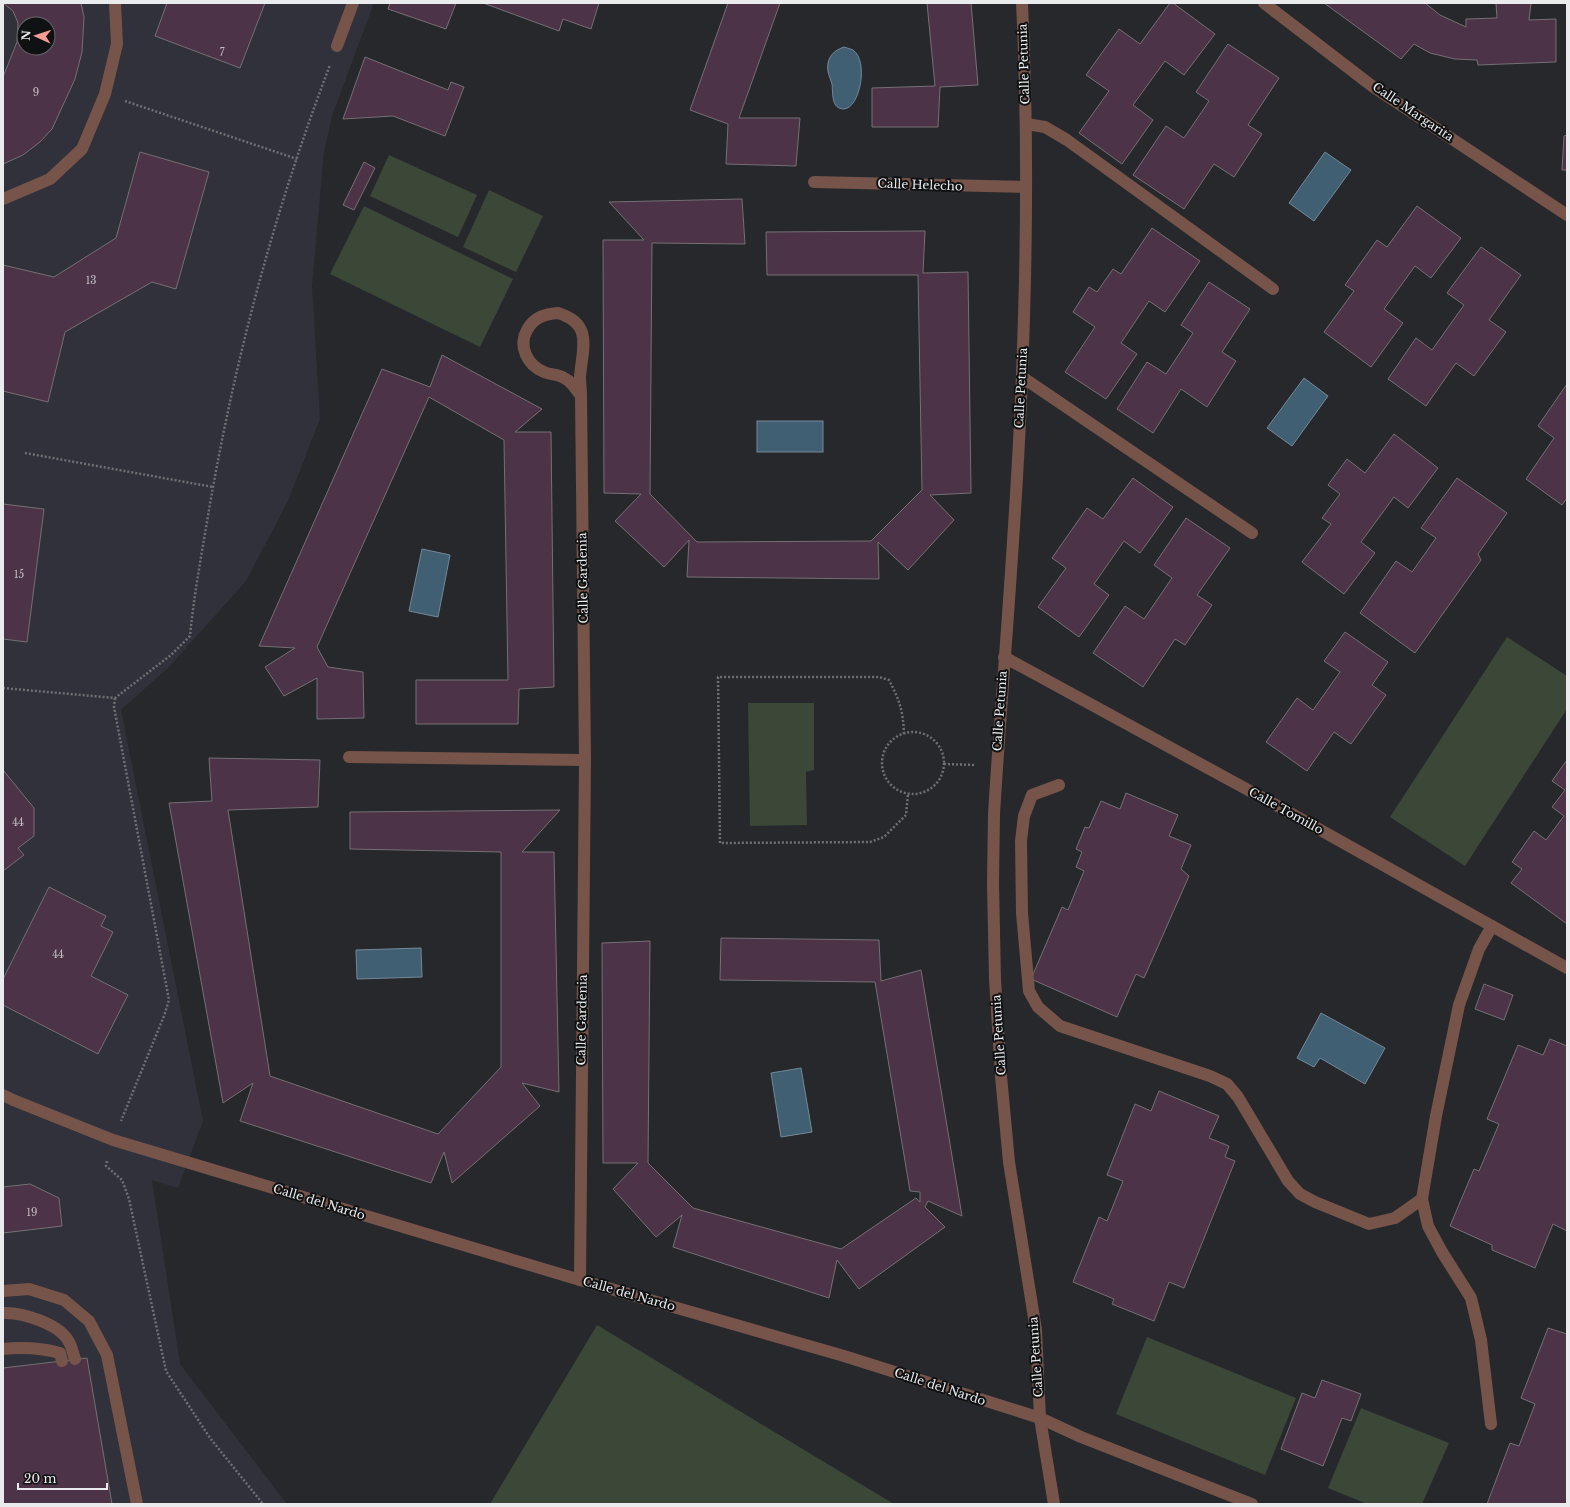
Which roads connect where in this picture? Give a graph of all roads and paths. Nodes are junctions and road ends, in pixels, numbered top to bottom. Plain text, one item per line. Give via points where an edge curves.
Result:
1 (115, 3) edge
2 (353, 3) edge
3 (1022, 3) edge
4 (1264, 3) edge
5 (337, 46) joint
6 (105, 94) junction
7 (1026, 124) junction
8 (297, 159) junction
9 (814, 182) dead end
10 (1026, 187) junction
11 (3, 199) edge
12 (1567, 215) edge
13 (1273, 289) dead end
14 (1022, 377) junction
15 (581, 396) junction
16 (25, 453) dead end
17 (213, 487) junction
18 (1252, 532) dead end
19 (1004, 657) junction
20 (3, 688) edge
21 (115, 698) junction
22 (904, 734) junction
23 (349, 757) dead end
24 (585, 760) junction
25 (944, 764) junction
26 (997, 765) junction
27 (1059, 785) dead end
28 (908, 794) junction
29 (1492, 926) junction
30 (1567, 968) edge
31 (3, 1095) edge
32 (113, 1140) junction
33 (1422, 1199) junction
34 (580, 1280) junction
35 (3, 1292) edge
36 (3, 1314) edge
37 (3, 1349) edge
38 (75, 1359) dead end
39 (62, 1361) dead end
40 (1040, 1418) junction
41 (1491, 1424) dead end
42 (137, 1504) edge
43 (263, 1504) edge
44 (1054, 1504) edge
45 (1252, 1504) edge

1 - 6 street via 117,44
2 - 5 street
3 - 7 street, Calle Petunia
4 - 12 street, Calle Margarita via 1372,86
5 - 8 path
6 - 8 path
6 - 11 street via 82,149 50,179
7 - 10 street, Calle Petunia
7 - 13 street via 1045,127 1067,140
8 - 17 path via 257,286 234,380
9 - 10 street, Calle Helecho
10 - 14 street, Calle Petunia
14 - 18 street
14 - 19 street, Calle Petunia
15 - 15 street, Calle Gardenia via 580,378 585,340 582,331 576,322 558,313 538,318 530,324 525,333 523,343 529,362 536,369 565,378
15 - 24 street, Calle Gardenia
16 - 17 path
17 - 21 path via 190,636 171,655
19 - 26 street, Calle Petunia
19 - 29 street, Calle Tomillo via 1283,808
20 - 21 path
21 - 32 path via 114,707 169,1000
22 - 25 path via 913,732 931,738 943,754
22 - 28 path via 894,738 887,746 882,765 884,775 890,784 898,791
22 - 28 path via 903,714 889,680 879,677 718,677 720,843 870,842 884,837 906,815
23 - 24 street
24 - 34 street, Calle Gardenia
25 - 26 path
25 - 28 path via 942,775 928,791
26 - 40 street, Calle Petunia via 993,883 1000,1061 1009,1162 1036,1330
27 - 33 street via 1032,795 1024,816 1021,841 1022,913 1029,991 1038,1007 1060,1026 1227,1084 1238,1097 1288,1181 1300,1194 1315,1202 1369,1224 1395,1218
29 - 30 street, Calle Tomillo
29 - 33 street via 1479,949 1460,1005 1436,1116
31 - 32 street, Calle del Nardo
32 - 34 street, Calle del Nardo
32 - 43 path via 106,1166 122,1180 129,1200 166,1371 210,1438
33 - 41 street via 1428,1226 1471,1298 1481,1340
34 - 40 street, Calle del Nardo via 844,1356
35 - 42 street via 29,1289 64,1300 89,1321 107,1355
36 - 38 street via 32,1317 61,1332 69,1341
37 - 39 street via 46,1349 60,1353
40 - 44 street, Calle Petunia
40 - 45 street, Calle del Nardo via 1081,1437

